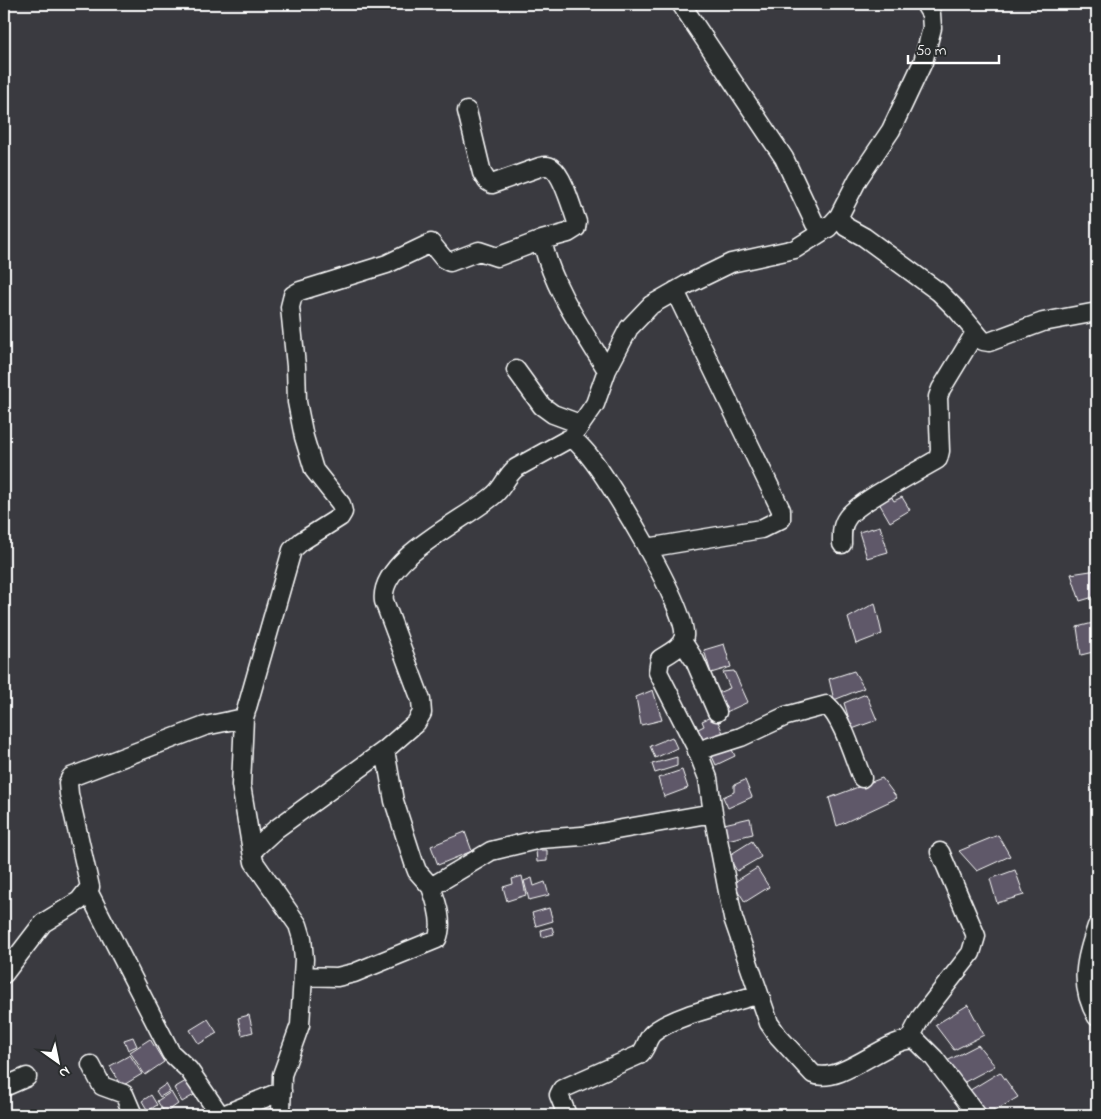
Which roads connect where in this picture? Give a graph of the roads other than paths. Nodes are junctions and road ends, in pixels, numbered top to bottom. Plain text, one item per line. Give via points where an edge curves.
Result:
1 (681, 4) edge
2 (925, 4) edge
3 (467, 111) dead end
4 (834, 222) junction
5 (542, 240) junction
6 (675, 290) junction
7 (1097, 312) edge
8 (975, 333) junction
9 (516, 370) dead end
10 (607, 370) junction
11 (576, 431) junction
12 (842, 544) dead end
13 (647, 548) junction
14 (682, 641) junction
15 (717, 712) dead end
16 (244, 718) junction
17 (385, 750) junction
18 (698, 751) junction
19 (862, 778) dead end
20 (713, 813) junction
21 (252, 851) junction
22 (940, 852) dead end
23 (431, 888) junction
24 (88, 891) junction
25 (1097, 926) edge
26 (4, 974) edge
27 (303, 976) junction
28 (759, 994) junction
29 (1097, 1016) edge
30 (910, 1038) junction
31 (91, 1065) dead end
32 (27, 1078) dead end
33 (4, 1087) edge
34 (282, 1090) junction
35 (133, 1115) edge
36 (221, 1115) edge
37 (281, 1115) edge
38 (567, 1115) edge
39 (977, 1115) edge

1 - 4 street via 784,158 814,224
2 - 4 street via 931,14 932,28 923,62 891,130
3 - 5 street via 482,173 487,181 492,184 548,166 553,168 577,222 576,228 568,233
4 - 6 street via 795,249 731,264
4 - 8 street via 864,237 939,292
5 - 10 street via 552,272 578,324
5 - 16 street via 497,257 478,251 450,262 432,243 387,264 300,291 291,299 297,402 309,460 343,512 340,518 292,550
6 - 10 street via 640,314 628,328
6 - 13 street via 781,510 781,519 761,529
7 - 8 street via 1043,322 989,342 980,340
8 - 12 street via 938,397 940,456 847,516 842,527
9 - 11 street via 542,406
10 - 11 street via 596,404
11 - 13 street
11 - 17 street via 516,468 496,494 430,540 397,568 387,582 384,602 423,707 416,723
13 - 14 street via 670,587 683,626 685,635
14 - 15 street via 695,661
14 - 18 street via 660,659 658,672
16 - 21 street via 241,785
16 - 24 street via 205,726 71,777 69,794 90,881
17 - 21 street via 276,829
17 - 23 street via 394,801 414,863
18 - 19 street via 741,737 786,716 828,705
18 - 20 street via 708,778
20 - 23 street via 615,831 540,839 492,852
20 - 28 street via 733,918
21 - 27 street via 260,872 298,925 302,938
22 - 30 street via 976,936 970,953 921,1017
23 - 27 street via 440,932 437,939 354,973
24 - 26 street via 79,901 43,923
24 - 36 street via 171,1053 189,1070
25 - 29 street via 1084,979
27 - 34 street via 300,1025 282,1075
28 - 30 street via 769,1024 816,1076 827,1076 857,1064
28 - 38 street via 688,1016 662,1028 648,1039 639,1056 562,1089 559,1095
30 - 39 street via 919,1042 934,1058
31 - 35 street via 102,1086 124,1094
32 - 33 street
34 - 36 street
34 - 37 street

